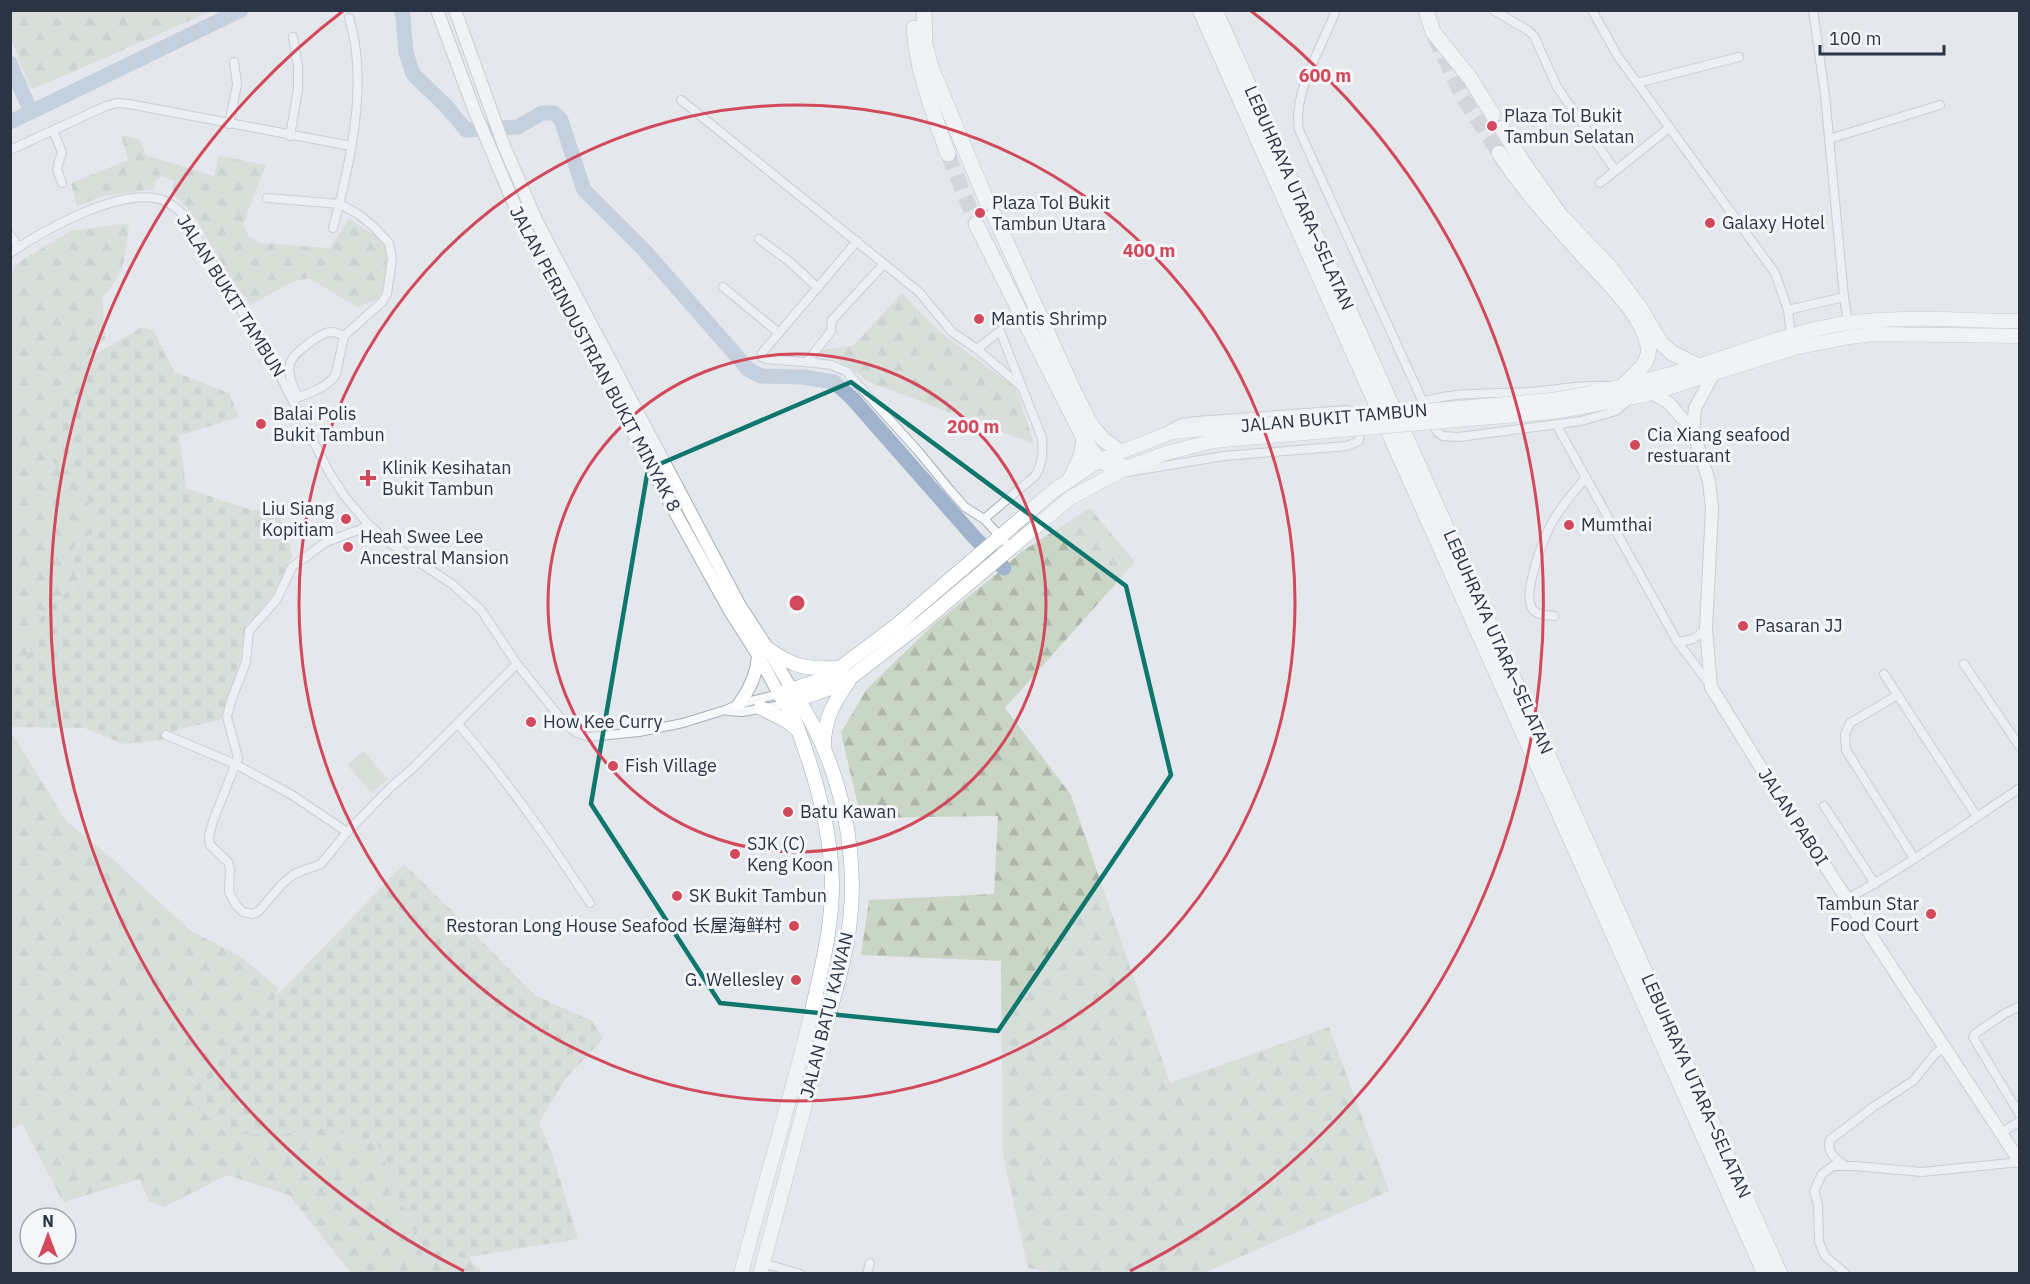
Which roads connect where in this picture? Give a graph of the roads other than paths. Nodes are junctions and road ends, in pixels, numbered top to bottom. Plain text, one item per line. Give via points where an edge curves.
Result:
1 (437, 10) edge
2 (455, 10) edge
3 (914, 10) edge
4 (924, 10) edge
5 (1190, 10) edge
6 (1200, 10) edge
7 (1215, 10) edge
8 (1336, 10) edge
9 (1426, 10) edge
10 (1493, 10) edge
11 (1592, 10) edge
12 (1813, 10) edge
13 (349, 18) dead end
14 (293, 37) dead end
15 (1739, 57) dead end
16 (234, 62) dead end
17 (1231, 79) junction
18 (1637, 83) junction
19 (681, 100) dead end
20 (1940, 105) dead end
21 (229, 124) junction
22 (1669, 128) junction
23 (53, 131) junction
24 (290, 136) junction
25 (1829, 139) junction
26 (351, 146) junction
27 (10, 150) edge
28 (948, 153) tunnel mouth
29 (1499, 153) tunnel mouth
30 (1615, 170) junction
31 (62, 183) dead end
32 (1600, 183) dead end
33 (267, 198) dead end
34 (340, 204) junction
35 (976, 224) tunnel mouth
36 (333, 228) dead end
37 (10, 234) edge
38 (759, 239) dead end
39 (857, 241) junction
40 (19, 247) junction
41 (10, 253) edge
42 (884, 264) junction
43 (723, 287) dead end
44 (818, 288) junction
45 (1844, 297) junction
46 (1788, 310) junction
47 (2019, 321) edge
48 (1848, 323) junction
49 (779, 333) junction
50 (344, 336) junction
51 (1791, 336) junction
52 (2019, 336) edge
53 (977, 349) junction
54 (807, 362) junction
55 (1698, 366) junction
56 (1713, 375) junction
57 (1022, 387) junction
58 (1626, 393) junction
59 (1652, 393) junction
60 (295, 398) junction
61 (1424, 402) junction
62 (1556, 424) junction
63 (1693, 431) junction
64 (1245, 432) junction
65 (1084, 439) junction
66 (1148, 440) junction
67 (1119, 451) junction
68 (1098, 461) junction
69 (1128, 467) junction
70 (1114, 475) junction
71 (1586, 477) junction
72 (1070, 480) junction
73 (984, 519) junction
74 (368, 524) junction
75 (1002, 544) junction
76 (1554, 615) dead end
77 (1706, 628) junction
78 (1677, 641) junction
79 (763, 652) junction
80 (517, 664) junction
81 (1964, 664) dead end
82 (840, 667) junction
83 (1884, 674) dead end
84 (854, 675) junction
85 (1712, 687) junction
86 (1896, 696) junction
87 (789, 697) junction
88 (739, 704) junction
89 (760, 708) junction
90 (724, 710) junction
91 (458, 724) junction
92 (798, 730) junction
93 (166, 735) dead end
94 (2019, 747) edge
95 (824, 752) junction
96 (235, 764) junction
97 (2019, 788) edge
98 (1824, 806) dead end
99 (1977, 817) junction
100 (346, 832) junction
101 (1914, 858) junction
102 (1875, 884) junction
103 (1847, 899) junction
104 (590, 903) dead end
105 (2019, 1006) edge
106 (1944, 1047) junction
107 (2019, 1115) edge
108 (2019, 1121) edge
109 (2001, 1133) junction
110 (2019, 1162) edge
111 (1844, 1166) junction
112 (870, 1263) dead end
113 (762, 1268) edge
114 (794, 1273) edge
115 (741, 1274) edge
116 (867, 1274) edge
117 (1765, 1274) edge
118 (1780, 1274) edge
119 (1846, 1274) edge

1 - 79 street, JALAN PERINDUSTRIAN BUKIT MINYAK 8 via 489,147 524,225 730,611
2 - 79 street, JALAN PERINDUSTRIAN BUKIT MINYAK 8 via 504,146 537,222
3 - 28 highway via 916,52
4 - 67 highway via 932,70 990,208 1077,398 1093,428
5 - 17 highway
6 - 17 highway, LEBUHRAYA UTARA–SELATAN
7 - 118 highway, LEBUHRAYA UTARA–SELATAN
8 - 61 street via 1303,90 1297,115 1299,130
9 - 55 highway via 1433,32 1470,78 1561,216 1609,266 1661,343
10 - 30 street via 1534,36 1557,87
11 - 18 street
12 - 25 street
13 - 26 street via 358,62
14 - 24 street via 298,89
15 - 18 street
16 - 21 street via 237,84
17 - 117 highway, LEBUHRAYA UTARA–SELATAN
18 - 22 street
19 - 39 street
20 - 25 street
21 - 23 street via 117,103
21 - 24 street
22 - 30 street
22 - 46 street via 1775,273
23 - 27 street
23 - 31 street via 62,152 57,168
24 - 26 street
25 - 45 street
26 - 34 street
29 - 58 highway via 1534,201 1634,313 1648,353
30 - 32 street
33 - 34 street
34 - 36 street
34 - 50 street via 373,226 389,243 392,259 387,294
35 - 65 highway
37 - 40 street
38 - 44 street
39 - 42 street
39 - 44 street
40 - 41 street, JALAN BUKIT TAMBUN
40 - 60 street, JALAN BUKIT TAMBUN via 63,222 111,203 145,197 170,204 189,222
42 - 53 street via 919,292 952,332
42 - 54 street via 832,320 831,331
43 - 49 street
44 - 49 street
45 - 46 street
45 - 48 street
46 - 51 street
47 - 48 main road, JALAN BUKIT TAMBUN
48 - 51 main road, JALAN BUKIT TAMBUN
49 - 54 street via 762,357
50 - 60 street via 333,379
50 - 60 street via 324,333 292,359 289,367
51 - 55 main road, JALAN BUKIT TAMBUN
52 - 56 main road, JALAN BUKIT TAMBUN via 1866,335 1794,348
53 - 57 street
53 - 57 street via 1000,331
54 - 73 street via 846,371 957,499
55 - 58 main road, JALAN BUKIT TAMBUN
56 - 59 main road, JALAN BUKIT TAMBUN
56 - 63 street, JALAN PABOI via 1695,408
57 - 73 street via 1042,438 1041,466 1035,476
58 - 59 main road, JALAN BUKIT TAMBUN
58 - 61 street via 1593,385 1443,397
58 - 62 street via 1616,411
58 - 64 main road, JALAN BUKIT TAMBUN, bridge
59 - 63 street, JALAN PABOI via 1669,404
60 - 74 street, JALAN BUKIT TAMBUN via 330,474
61 - 62 street via 1437,432 1443,436
62 - 71 street
63 - 77 street, JALAN PABOI via 1709,481 1712,509
64 - 66 main road, JALAN BUKIT TAMBUN via 1181,430
64 - 69 main road, JALAN BUKIT TAMBUN
65 - 68 highway
65 - 72 highway
66 - 67 main road, JALAN BUKIT TAMBUN
66 - 70 street via 1187,422 1347,410 1361,418 1362,429 1359,441 1347,446 1224,456
67 - 68 main road, JALAN BUKIT TAMBUN
68 - 69 highway
68 - 72 main road, JALAN BUKIT TAMBUN
69 - 70 main road, JALAN BUKIT TAMBUN
70 - 75 main road, JALAN BUKIT TAMBUN via 1070,498
71 - 76 street via 1554,519 1529,591 1534,611
71 - 78 street
72 - 75 main road, JALAN BUKIT TAMBUN via 1052,492
73 - 75 street
74 - 80 street, JALAN BUKIT TAMBUN via 481,610
74 - 96 street via 326,542 292,567 277,599 249,631 246,662 228,717 238,758
75 - 82 main road, JALAN BUKIT TAMBUN via 976,557 897,625
75 - 84 main road, JALAN BUKIT TAMBUN via 986,568
77 - 78 street via 1698,637
77 - 85 street, JALAN PABOI
78 - 85 street
79 - 82 main road via 798,667
79 - 87 street, JALAN PERINDUSTRIAN BUKIT MINYAK 8
79 - 88 street via 750,690
80 - 90 street, JALAN BUKIT TAMBUN via 566,725 589,737 639,732
80 - 91 street
81 - 94 street
82 - 87 main road, JALAN BUKIT TAMBUN
83 - 86 street
84 - 87 main road, JALAN BUKIT TAMBUN via 834,687
84 - 95 main road via 828,717
85 - 103 street, JALAN PABOI via 1760,768
86 - 99 street
86 - 101 street via 1850,723 1845,734 1846,750
87 - 88 street, JALAN BUKIT TAMBUN
87 - 89 street, JALAN BUKIT TAMBUN
87 - 92 main road, JALAN BATU KAWAN
87 - 95 main road, JALAN BATU KAWAN via 813,725
88 - 90 street, JALAN BUKIT TAMBUN
89 - 90 street, JALAN BUKIT TAMBUN
89 - 92 main road
91 - 100 street
91 - 104 street via 546,835
92 - 115 main road, JALAN BATU KAWAN via 828,838 831,910 827,946 795,1079
93 - 96 street
95 - 113 main road, JALAN BATU KAWAN via 846,821 850,914 831,1007
96 - 100 street via 292,795
96 - 100 street via 209,836 210,845 228,862 230,896 243,912 259,911 294,874 321,864
97 - 99 street
98 - 102 street
99 - 101 street
101 - 102 street
102 - 103 street
103 - 106 street, JALAN PABOI
105 - 107 street via 1973,1037
106 - 109 street, JALAN PABOI
106 - 111 street via 1913,1081 1830,1140 1829,1151
108 - 109 street
109 - 110 street, JALAN PABOI
110 - 111 street via 1922,1172
111 - 119 street via 1833,1166 1821,1174 1814,1191 1819,1242 1825,1256
112 - 116 street
113 - 114 street

